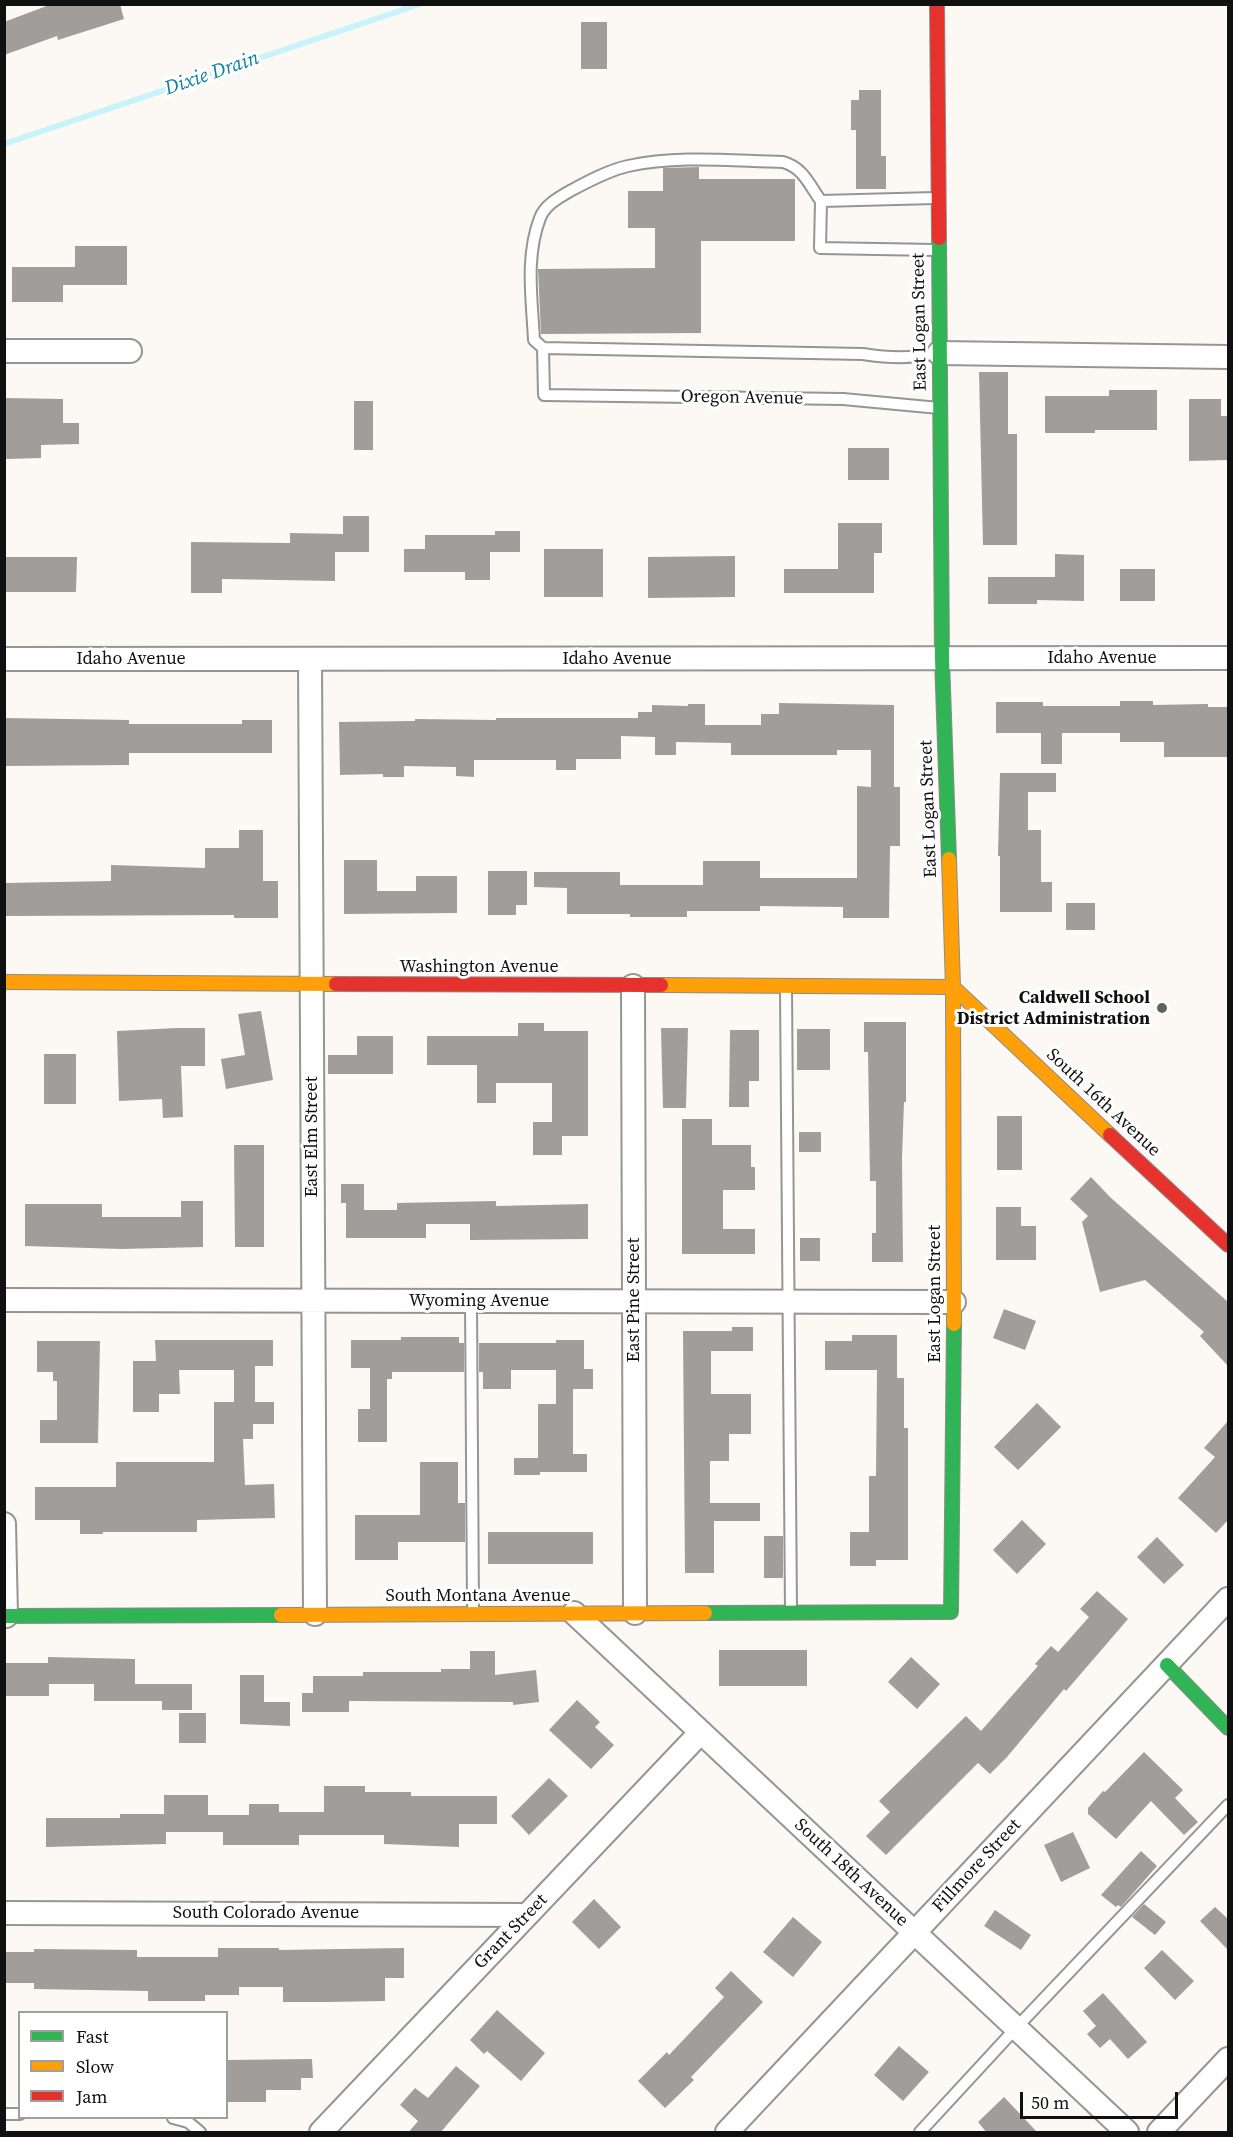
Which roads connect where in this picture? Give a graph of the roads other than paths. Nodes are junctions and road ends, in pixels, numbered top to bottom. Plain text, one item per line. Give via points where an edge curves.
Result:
1 (937, 4) edge
2 (937, 198) junction
3 (821, 201) junction
4 (938, 250) junction
5 (543, 348) junction
6 (4, 351) edge
7 (130, 351) dead end
8 (939, 353) junction
9 (1228, 357) edge
10 (939, 408) junction
11 (4, 658) edge
12 (942, 658) junction
13 (1228, 658) edge
14 (310, 659) junction
15 (4, 982) edge
16 (312, 984) junction
17 (633, 986) junction
18 (786, 986) junction
19 (952, 987) junction
20 (1228, 1245) edge
21 (4, 1300) edge
22 (312, 1301) junction
23 (471, 1301) junction
24 (634, 1302) junction
25 (790, 1302) junction
26 (954, 1302) junction
27 (4, 1524) edge
28 (1228, 1599) edge
29 (791, 1612) junction
30 (951, 1612) joint
31 (574, 1613) junction
32 (635, 1613) junction
33 (315, 1614) junction
34 (473, 1614) junction
35 (5, 1616) edge
36 (1167, 1665) junction
37 (1228, 1728) edge
38 (701, 1732) junction
39 (1228, 1804) edge
40 (4, 1913) edge
41 (527, 1915) junction
42 (914, 1933) junction
43 (1016, 2028) junction
44 (1228, 2059) edge
45 (177, 2119) edge
46 (200, 2133) edge
47 (321, 2133) edge
48 (727, 2133) edge
49 (920, 2133) edge
50 (1127, 2133) edge
51 (1160, 2133) edge

1 - 2 street, East Logan Street
2 - 3 lane
2 - 4 street, East Logan Street
3 - 4 lane via 820,248
3 - 5 lane via 804,174 783,162 667,160 626,166 582,184 552,202 541,216 531,249 534,340
4 - 8 street, East Logan Street
5 - 8 lane via 863,354 891,358
5 - 10 lane, Oregon Avenue via 544,395 843,399
6 - 7 street
8 - 9 street
8 - 10 street, East Logan Street
10 - 12 street, East Logan Street
11 - 14 street, Idaho Avenue
12 - 13 street, Idaho Avenue
12 - 14 street, Idaho Avenue
12 - 19 street, East Logan Street
14 - 16 street, East Elm Street
15 - 16 street, Washington Avenue
16 - 17 street, Washington Avenue
16 - 22 street, East Elm Street
17 - 18 street, Washington Avenue
17 - 24 street, East Pine Street
18 - 19 street, Washington Avenue
18 - 25 lane
19 - 20 street, South 16th Avenue via 1218,1229
19 - 26 street, East Logan Street
21 - 22 street, Wyoming Avenue
22 - 23 street, Wyoming Avenue
22 - 33 street, East Elm Street
23 - 24 street, Wyoming Avenue
23 - 34 lane
24 - 25 street, Wyoming Avenue
24 - 32 street, East Pine Street
25 - 26 street, Wyoming Avenue
25 - 29 lane
26 - 30 street, East Logan Street
27 - 35 street
28 - 36 street, Fillmore Street
29 - 30 street, South Montana Avenue
29 - 32 street, South Montana Avenue
31 - 32 street, South Montana Avenue
31 - 34 street, South Montana Avenue
31 - 38 street, South 18th Avenue
33 - 34 street, South Montana Avenue
33 - 35 street, South Montana Avenue
36 - 37 street
36 - 42 street, Fillmore Street
38 - 41 street, Grant Street
38 - 42 street, South 18th Avenue
39 - 43 lane
40 - 41 street, South Colorado Avenue
41 - 47 street, Grant Street
42 - 43 street, South 18th Avenue
42 - 48 street, Fillmore Street
43 - 49 lane
43 - 50 street, South 18th Avenue
44 - 51 street
45 - 46 lane via 188,2122

